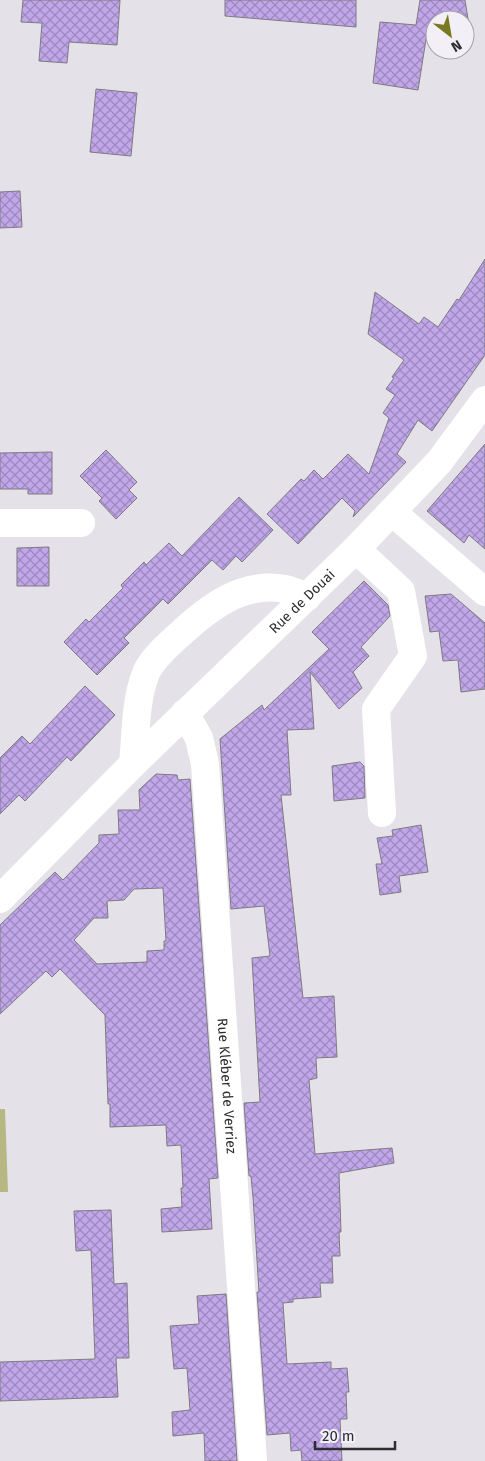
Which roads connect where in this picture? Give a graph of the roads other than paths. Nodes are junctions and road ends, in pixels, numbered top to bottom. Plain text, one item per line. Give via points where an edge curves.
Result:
1 (485, 400) edge
2 (392, 512) junction
3 (81, 523) dead end
4 (0, 524) edge
5 (356, 549) junction
6 (485, 592) edge
7 (307, 597) junction
8 (185, 713) junction
9 (133, 764) junction
10 (105, 792) junction
11 (382, 813) dead end
12 (0, 877) edge
13 (0, 899) edge
14 (253, 1461) edge

1 - 2 street, Rue de Douai via 439,462
2 - 5 street, Rue de Douai
2 - 6 street
3 - 4 street
5 - 7 street, Rue de Douai
5 - 11 street via 401,591 413,656 376,709
7 - 8 street, Rue de Douai
7 - 9 street via 271,587 239,593 212,607 171,642 147,671 142,683
8 - 9 street, Rue de Douai
8 - 14 street, Rue Kléber de Verriez via 199,738 205,764
9 - 10 street, Rue de Douai
10 - 12 street, Rue de Douai
10 - 13 street, Rue de Douai

